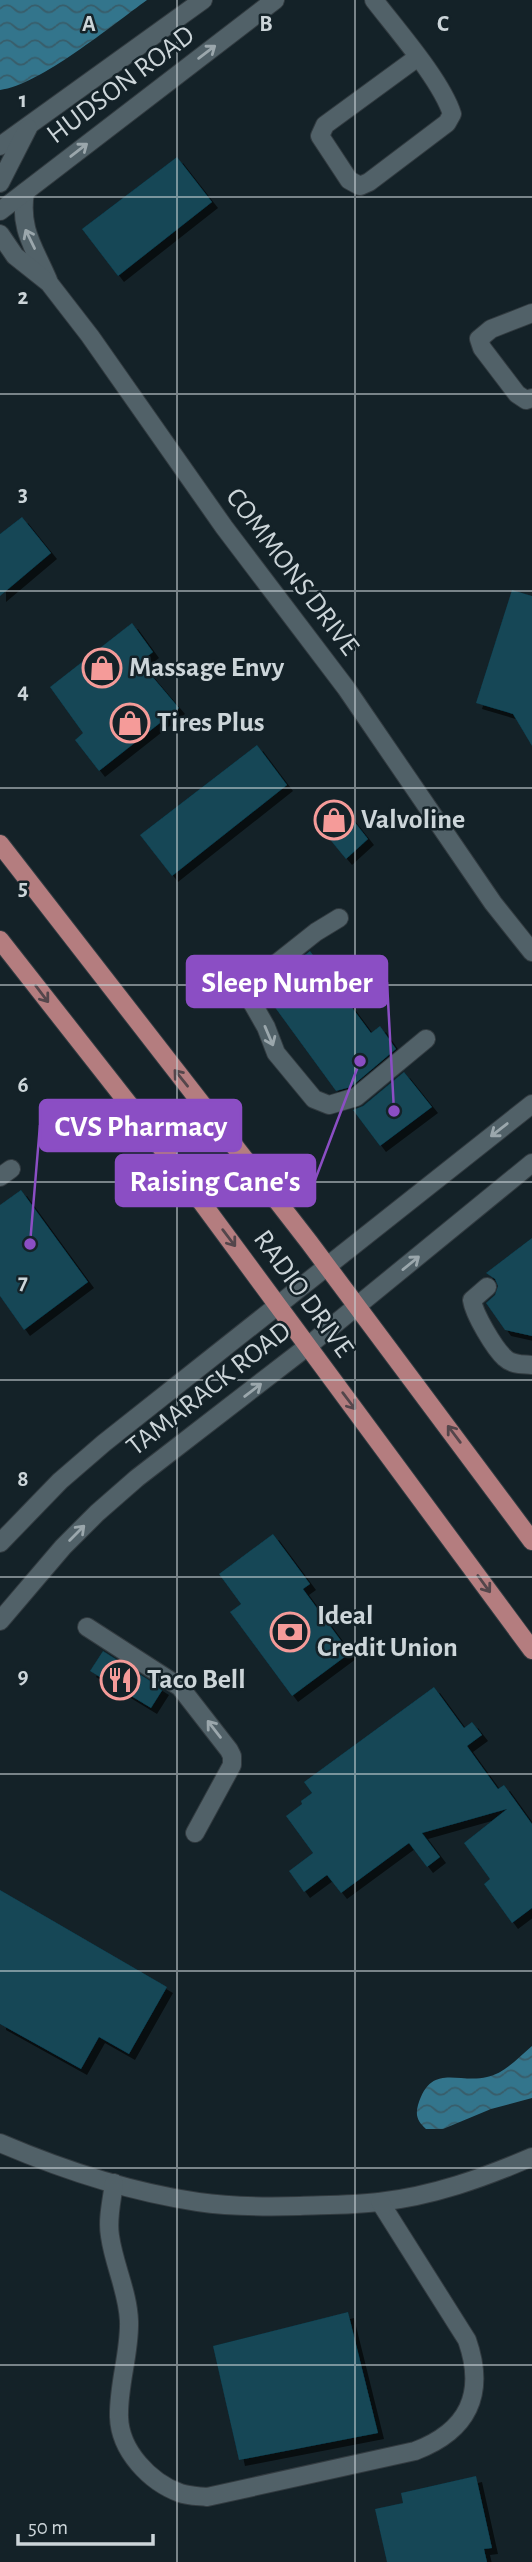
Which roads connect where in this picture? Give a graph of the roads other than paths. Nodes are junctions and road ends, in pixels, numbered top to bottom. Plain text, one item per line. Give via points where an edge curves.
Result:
1 (203, 0) edge
2 (275, 0) edge
3 (374, 0) edge
4 (418, 57) junction
5 (30, 125) junction
6 (0, 146) edge
7 (0, 183) edge
8 (25, 192) junction
9 (0, 211) edge
10 (0, 234) edge
11 (49, 283) junction
12 (532, 313) edge
13 (532, 398) edge
14 (0, 844) edge
15 (339, 918) dead end
16 (0, 940) edge
17 (532, 952) edge
18 (426, 1038) dead end
19 (532, 1104) edge
20 (532, 1163) edge
21 (328, 1267) junction
22 (487, 1287) dead end
23 (279, 1306) junction
24 (358, 1306) junction
25 (308, 1346) junction
26 (532, 1365) edge
27 (526, 1521) edge
28 (532, 1541) edge
29 (0, 1543) edge
30 (0, 1621) edge
31 (87, 1627) dead end
32 (532, 1650) edge
33 (195, 1833) dead end
34 (0, 2143) edge
35 (532, 2157) edge
36 (114, 2183) junction
37 (380, 2202) junction

1 - 5 street, HUDSON ROAD
8 -> 2 street, HUDSON ROAD
3 - 4 street
4 - 4 street via 452,114 447,123 360,187 349,180 320,136 325,125
5 - 6 street, HUDSON ROAD
5 - 7 street
8 - 9 street, HUDSON ROAD
11 -> 8 street via 24,228
10 - 11 street, COMMONS DRIVE via 15,256
11 - 17 street, COMMONS DRIVE via 346,688 493,903
12 - 13 street via 491,329 480,339 517,394
21 -> 14 main road, RADIO DRIVE
15 -> 18 street via 252,987 250,999 276,1053 314,1099 329,1105 356,1097
16 -> 23 main road, RADIO DRIVE
19 -> 21 street, TAMARACK ROAD
24 -> 20 street, TAMARACK ROAD
21 - 23 street, TAMARACK ROAD
21 - 24 main road, RADIO DRIVE
22 - 26 street via 472,1300 474,1312 505,1358
23 - 25 main road, RADIO DRIVE
23 - 29 street, TAMARACK ROAD via 104,1443
24 - 25 street, TAMARACK ROAD
27 -> 24 main road, RADIO DRIVE
30 -> 25 street, TAMARACK ROAD via 97,1513
25 -> 32 main road, RADIO DRIVE
27 - 28 main road, RADIO DRIVE
33 -> 31 street via 232,1765 232,1756 185,1692
34 - 36 street
35 - 37 street via 438,2191
36 - 37 street via 200,2203
36 - 37 street via 110,2235 129,2321 119,2421 124,2439 145,2472 181,2494 206,2497 415,2451 450,2433 465,2413 475,2379 475,2361 467,2340

